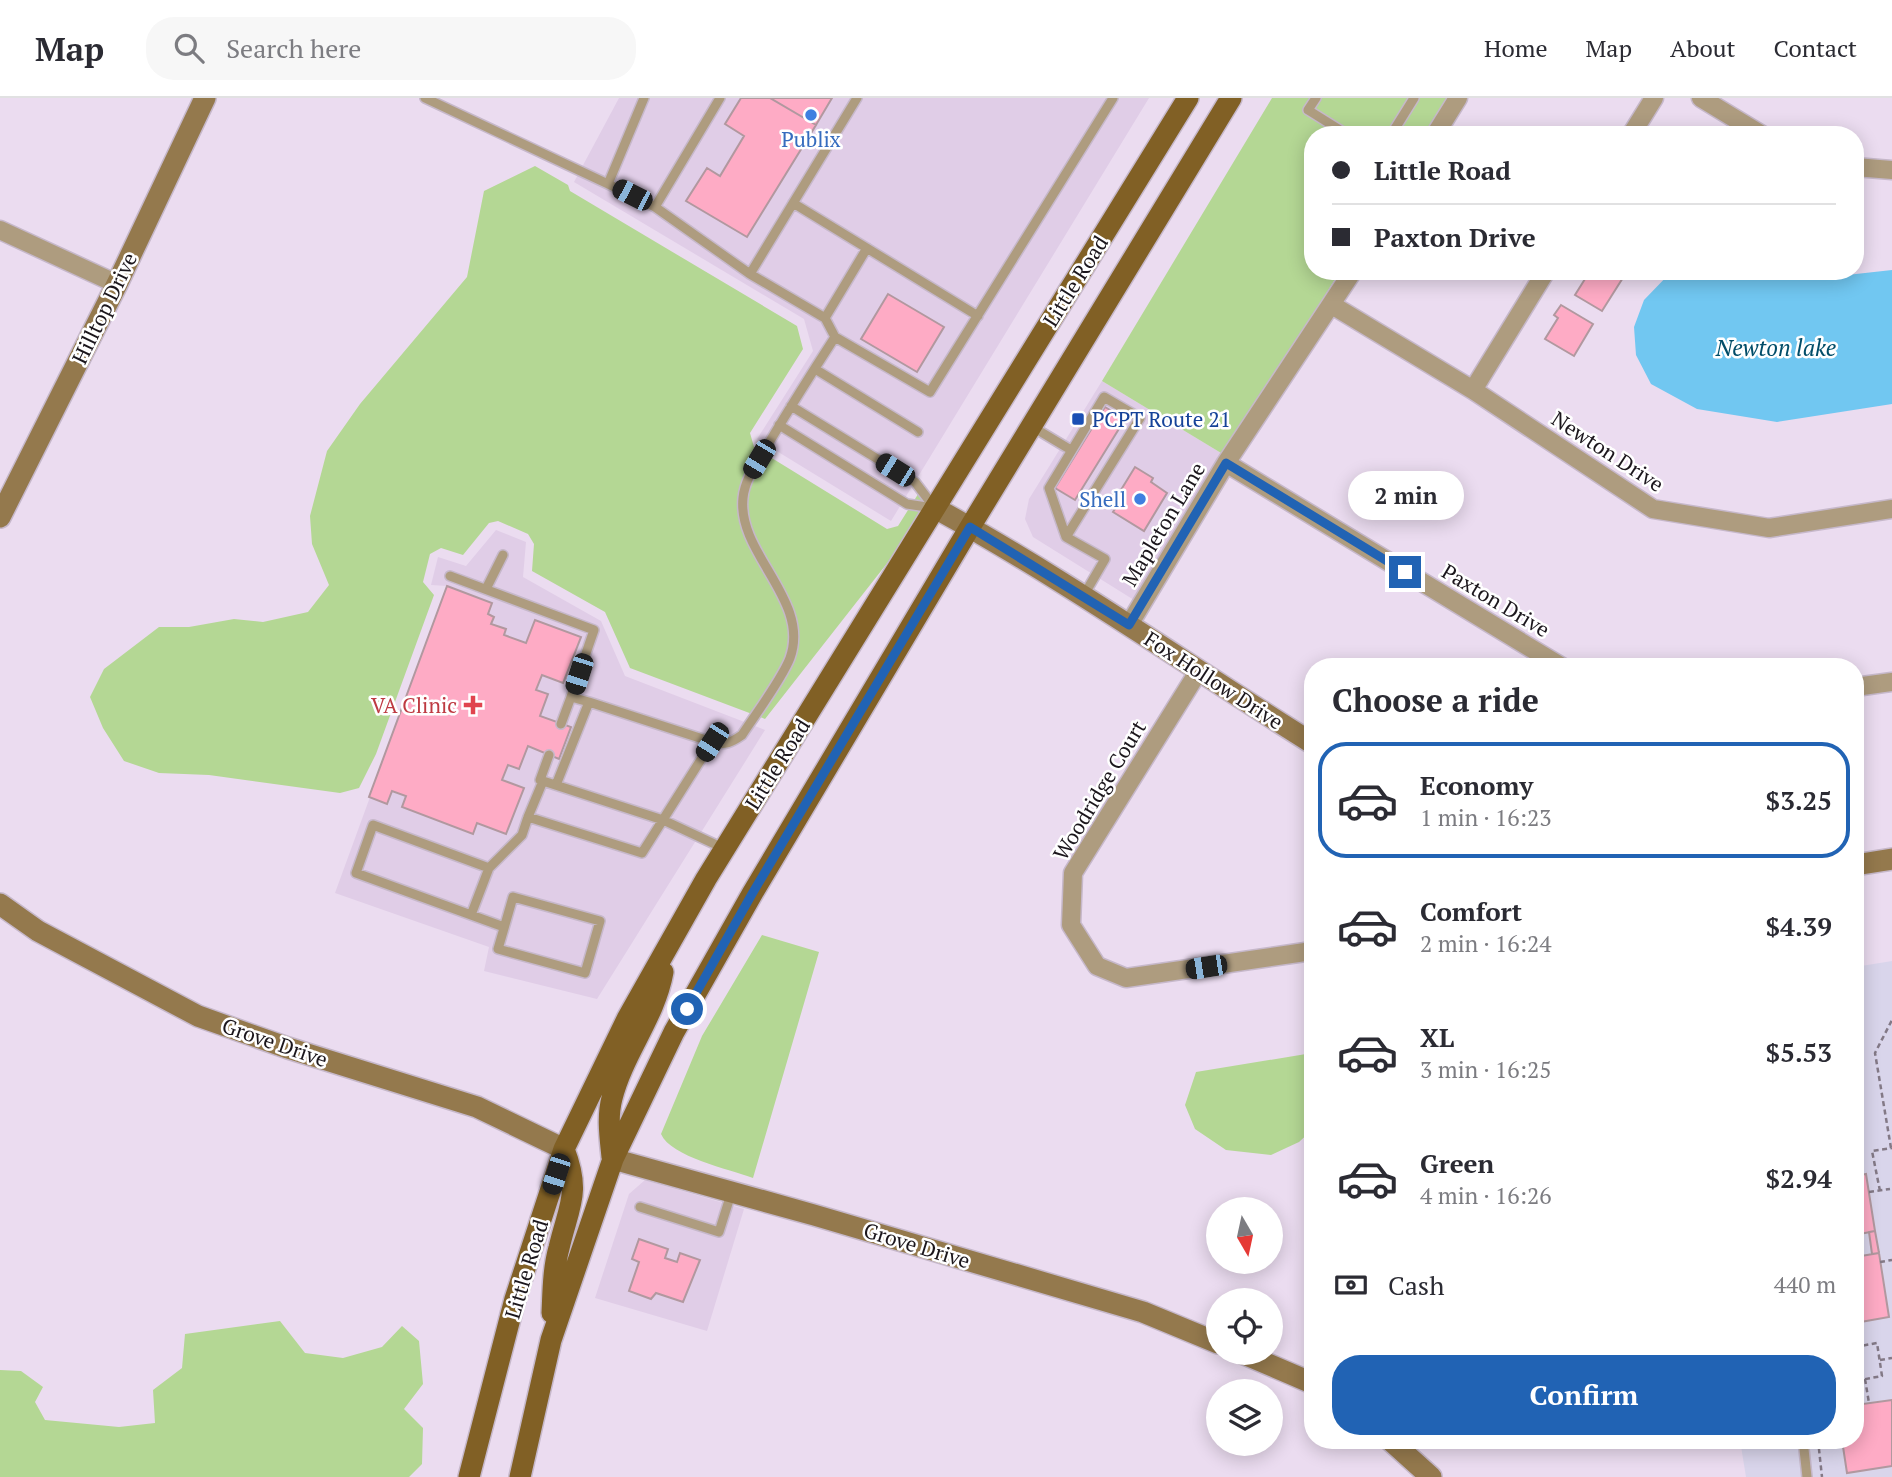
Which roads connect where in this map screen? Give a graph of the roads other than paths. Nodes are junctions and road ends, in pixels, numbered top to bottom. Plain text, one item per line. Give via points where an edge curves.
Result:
1 (205, 98) edge
2 (425, 98) edge
3 (643, 98) edge
4 (720, 98) edge
5 (857, 98) edge
6 (1113, 98) edge
7 (1188, 98) edge
8 (1231, 98) edge
9 (1316, 98) edge
10 (1414, 98) edge
11 (1458, 98) edge
12 (1654, 98) edge
13 (1701, 98) edge
14 (1334, 126) edge
15 (1397, 126) edge
16 (1441, 126) edge
17 (1637, 126) edge
18 (1747, 126) edge
19 (1864, 168) edge
20 (1892, 170) edge
21 (608, 184) junction
22 (793, 203) junction
23 (655, 207) junction
24 (0, 230) edge
25 (867, 248) junction
26 (750, 274) junction
27 (1347, 280) edge
28 (1540, 280) edge
29 (117, 284) junction
30 (1332, 305) junction
31 (978, 316) junction
32 (825, 318) junction
33 (835, 337) junction
34 (815, 369) junction
35 (1473, 390) junction
36 (791, 406) junction
37 (779, 425) junction
38 (1031, 426) junction
39 (918, 432) dead end
40 (1071, 450) junction
41 (1226, 463) junction
42 (935, 508) junction
43 (1892, 509) edge
44 (0, 517) edge
45 (970, 527) junction
46 (1066, 537) junction
47 (503, 555) dead end
48 (450, 576) dead end
49 (486, 589) junction
50 (1083, 596) junction
51 (1129, 625) junction
52 (1547, 658) edge
53 (1198, 672) junction
54 (1892, 682) edge
55 (1864, 686) edge
56 (572, 697) junction
57 (589, 702) junction
58 (561, 724) dead end
59 (1304, 738) edge
60 (712, 742) junction
61 (549, 755) dead end
62 (541, 780) junction
63 (556, 785) junction
64 (528, 817) junction
65 (663, 820) junction
66 (725, 849) junction
67 (1892, 859) edge
68 (1864, 864) edge
69 (489, 867) junction
70 (0, 904) edge
71 (471, 915) junction
72 (504, 927) junction
73 (667, 948) junction
74 (1304, 952) edge
75 (564, 1149) junction
76 (613, 1159) junction
77 (732, 1192) junction
78 (640, 1206) dead end
79 (1206, 1338) edge
80 (551, 1340) junction
81 (1270, 1365) edge
82 (1304, 1380) edge
83 (1400, 1449) edge
84 (1804, 1449) edge
85 (469, 1477) edge
86 (520, 1477) edge
87 (1431, 1477) edge
88 (1807, 1477) edge

1 - 29 street, Hilltop Drive
2 - 21 lane
3 - 21 lane
4 - 23 lane
5 - 22 lane
6 - 31 lane
7 - 42 main road, Little Road
8 - 38 main road, Little Road
9 - 14 lane via 1308,110
10 - 15 lane
11 - 16 street
12 - 17 street
13 - 18 street
19 - 20 street
21 - 23 lane
22 - 25 lane
22 - 26 lane
23 - 26 lane
24 - 29 street
25 - 31 lane
25 - 32 lane
26 - 32 lane
27 - 30 street, Mapleton Lane
28 - 35 street
29 - 44 street, Hilltop Drive
30 - 35 street, Newton Drive
30 - 41 street, Mapleton Lane
31 - 33 lane via 930,392
32 - 33 lane
33 - 34 lane
34 - 36 lane
34 - 39 lane
35 - 43 street, Newton Drive via 1653,509 1769,528
36 - 37 lane
36 - 42 lane via 915,482
37 - 42 lane via 907,504
37 - 60 lane via 749,476 743,508 748,531 793,628 790,658 742,735 721,745
38 - 40 lane
38 - 45 main road, Little Road
40 - 46 lane via 1049,488
40 - 46 lane via 1104,397 1140,418
41 - 51 street, Mapleton Lane
41 - 52 street, Paxton Drive
42 - 45 street, Fox Hollow Drive
42 - 66 main road, Little Road
45 - 50 street, Fox Hollow Drive
45 - 76 main road, Little Road via 674,1032
46 - 50 lane via 1105,559
47 - 49 lane
48 - 49 lane
49 - 56 lane via 594,630
50 - 51 street, Fox Hollow Drive
51 - 53 street, Fox Hollow Drive
53 - 59 street, Fox Hollow Drive
53 - 74 street, Woodridge Court via 1073,873 1071,925 1097,966 1126,978
54 - 55 street
56 - 57 lane
56 - 58 lane
57 - 60 lane
57 - 63 lane
60 - 65 lane
61 - 62 lane
62 - 63 lane
62 - 64 lane
63 - 65 lane
64 - 65 lane via 642,853
64 - 69 lane via 522,835
65 - 66 lane
66 - 73 main road, Little Road
67 - 68 street
69 - 71 lane
69 - 71 lane via 373,825 356,873
70 - 75 street, Grove Drive via 38,930 198,1016 477,1107
71 - 72 lane
72 - 72 lane via 499,949 585,973 600,921 513,897
73 - 75 main road, Little Road
73 - 76 main road via 661,984 612,1095
75 - 80 main road via 575,1182 556,1263
75 - 85 main road, Little Road via 515,1299
76 - 77 street, Grove Drive
76 - 80 main road, Little Road
77 - 78 lane via 719,1232
77 - 79 street, Grove Drive via 1143,1312
80 - 86 main road, Little Road
81 - 82 street
83 - 87 street
84 - 88 lane

